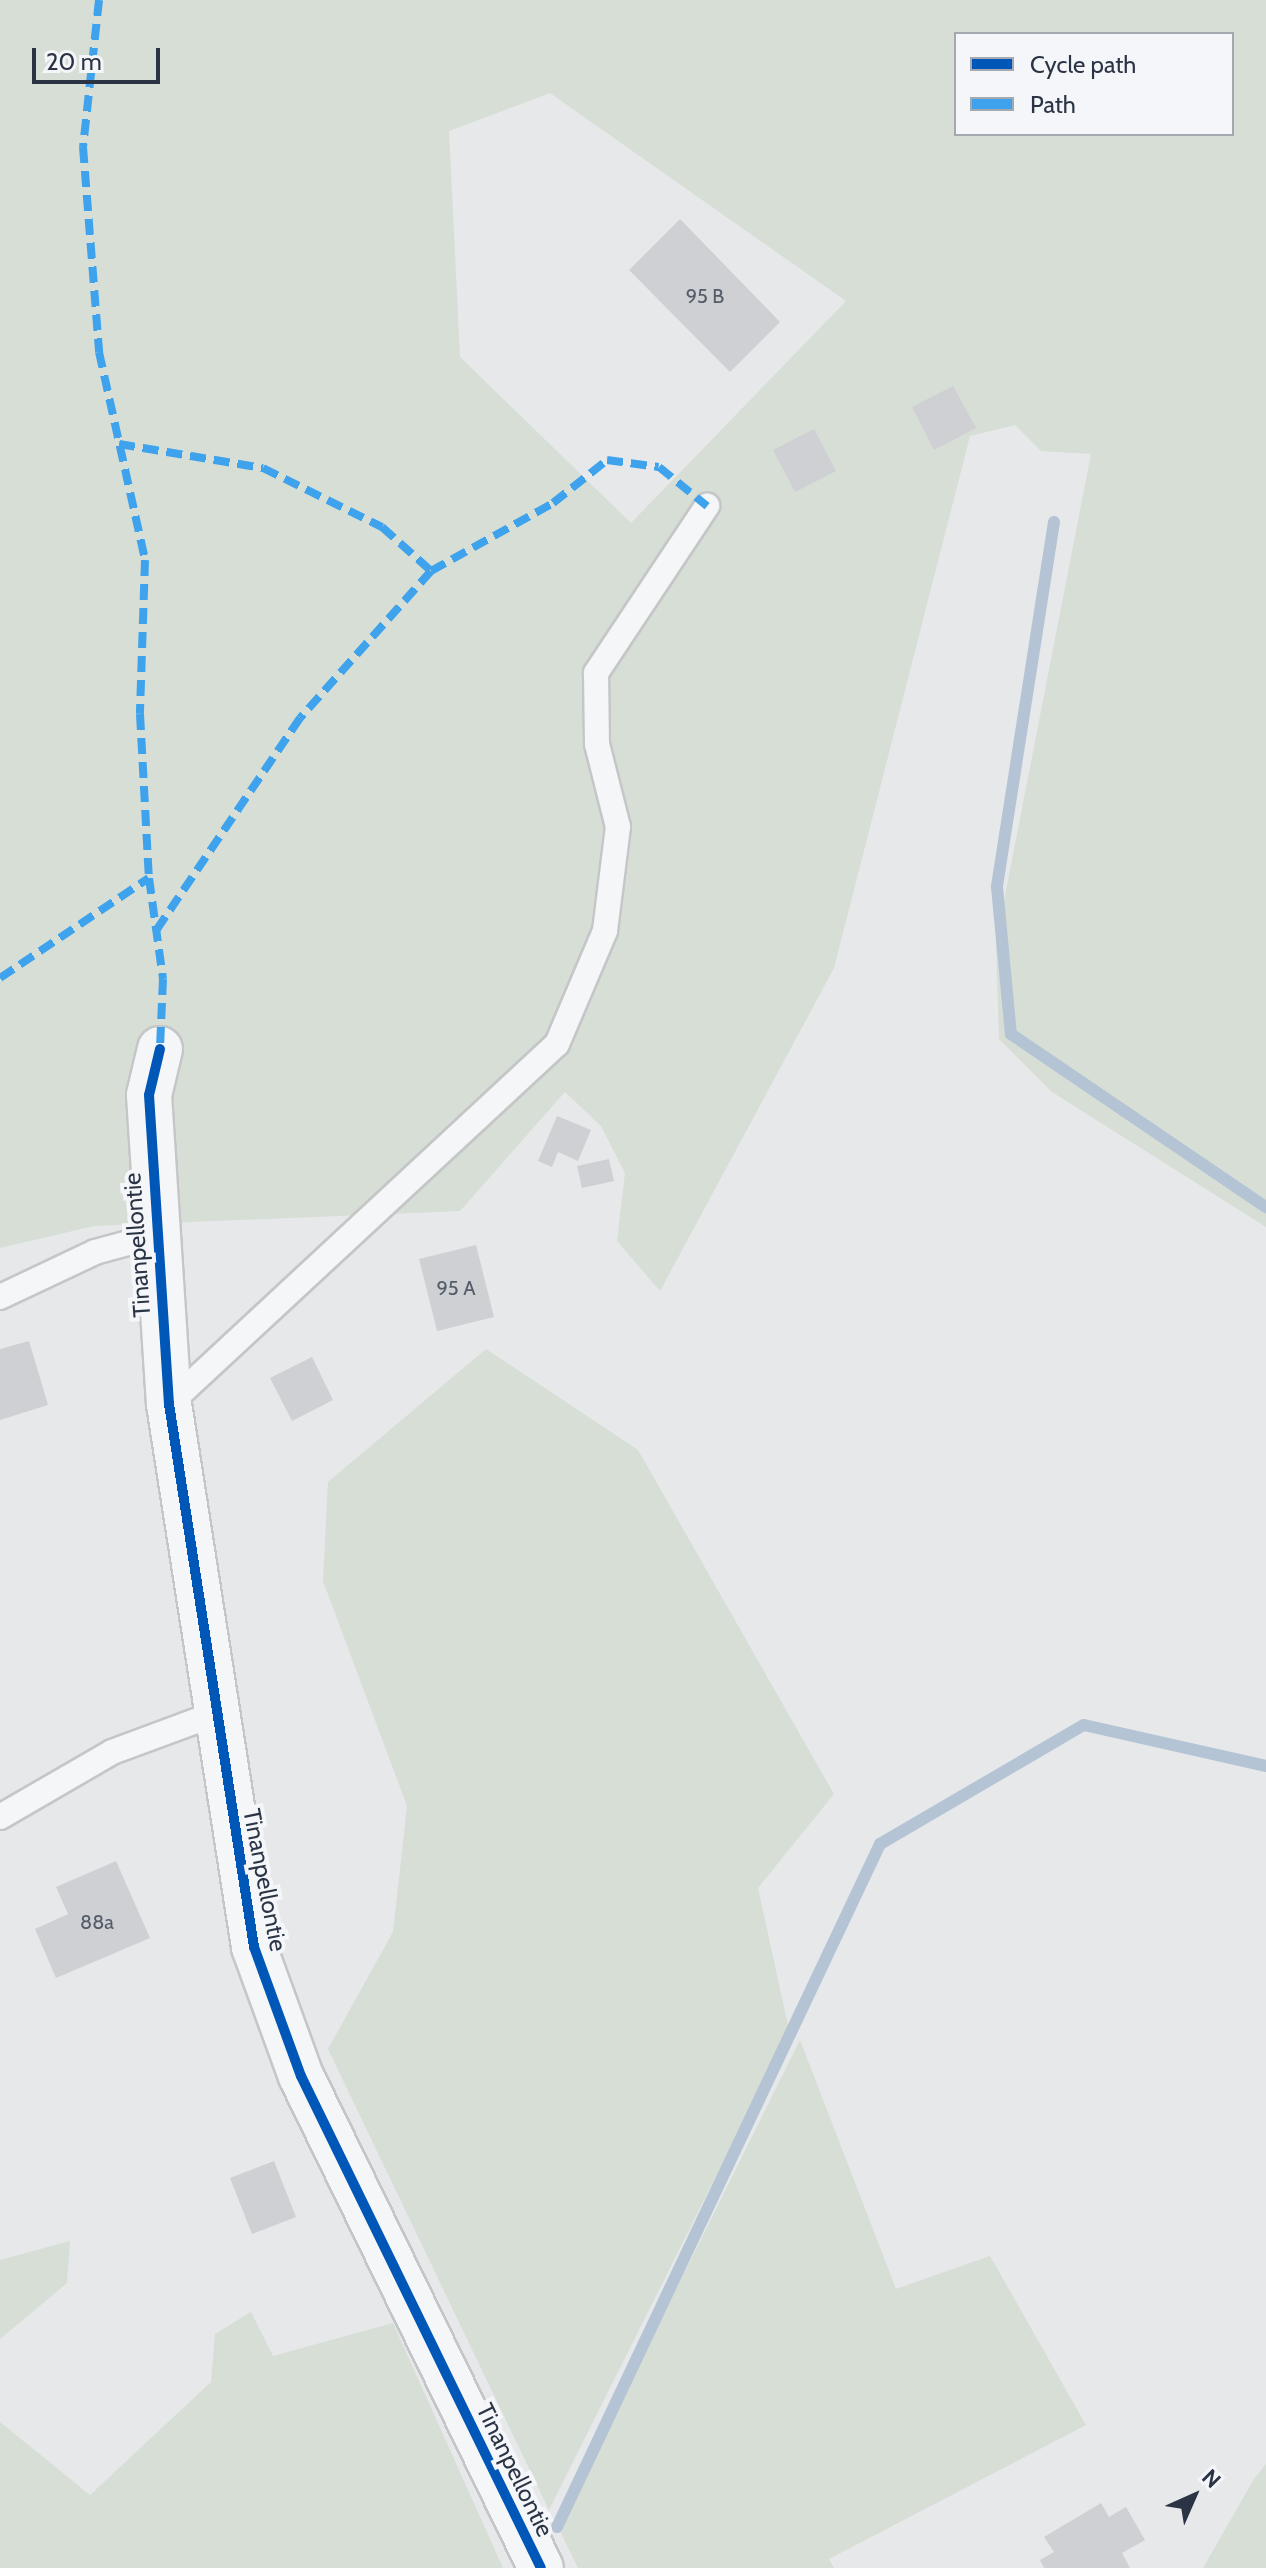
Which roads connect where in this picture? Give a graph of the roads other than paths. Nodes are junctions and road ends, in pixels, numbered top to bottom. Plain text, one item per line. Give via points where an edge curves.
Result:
1 (707, 506) dead end
2 (160, 1049) dead end
3 (154, 1236) junction
4 (0, 1297) edge
5 (169, 1404) junction
6 (212, 1715) junction
7 (0, 1817) edge
8 (541, 2568) edge

1 - 5 lane via 596,673 597,744 618,827 605,931 557,1044
2 - 3 street, Tinanpellontie via 149,1095
3 - 4 lane via 95,1252
3 - 5 street, Tinanpellontie
5 - 6 street, Tinanpellontie
6 - 7 lane via 112,1752
6 - 8 street, Tinanpellontie via 254,1947 301,2076

